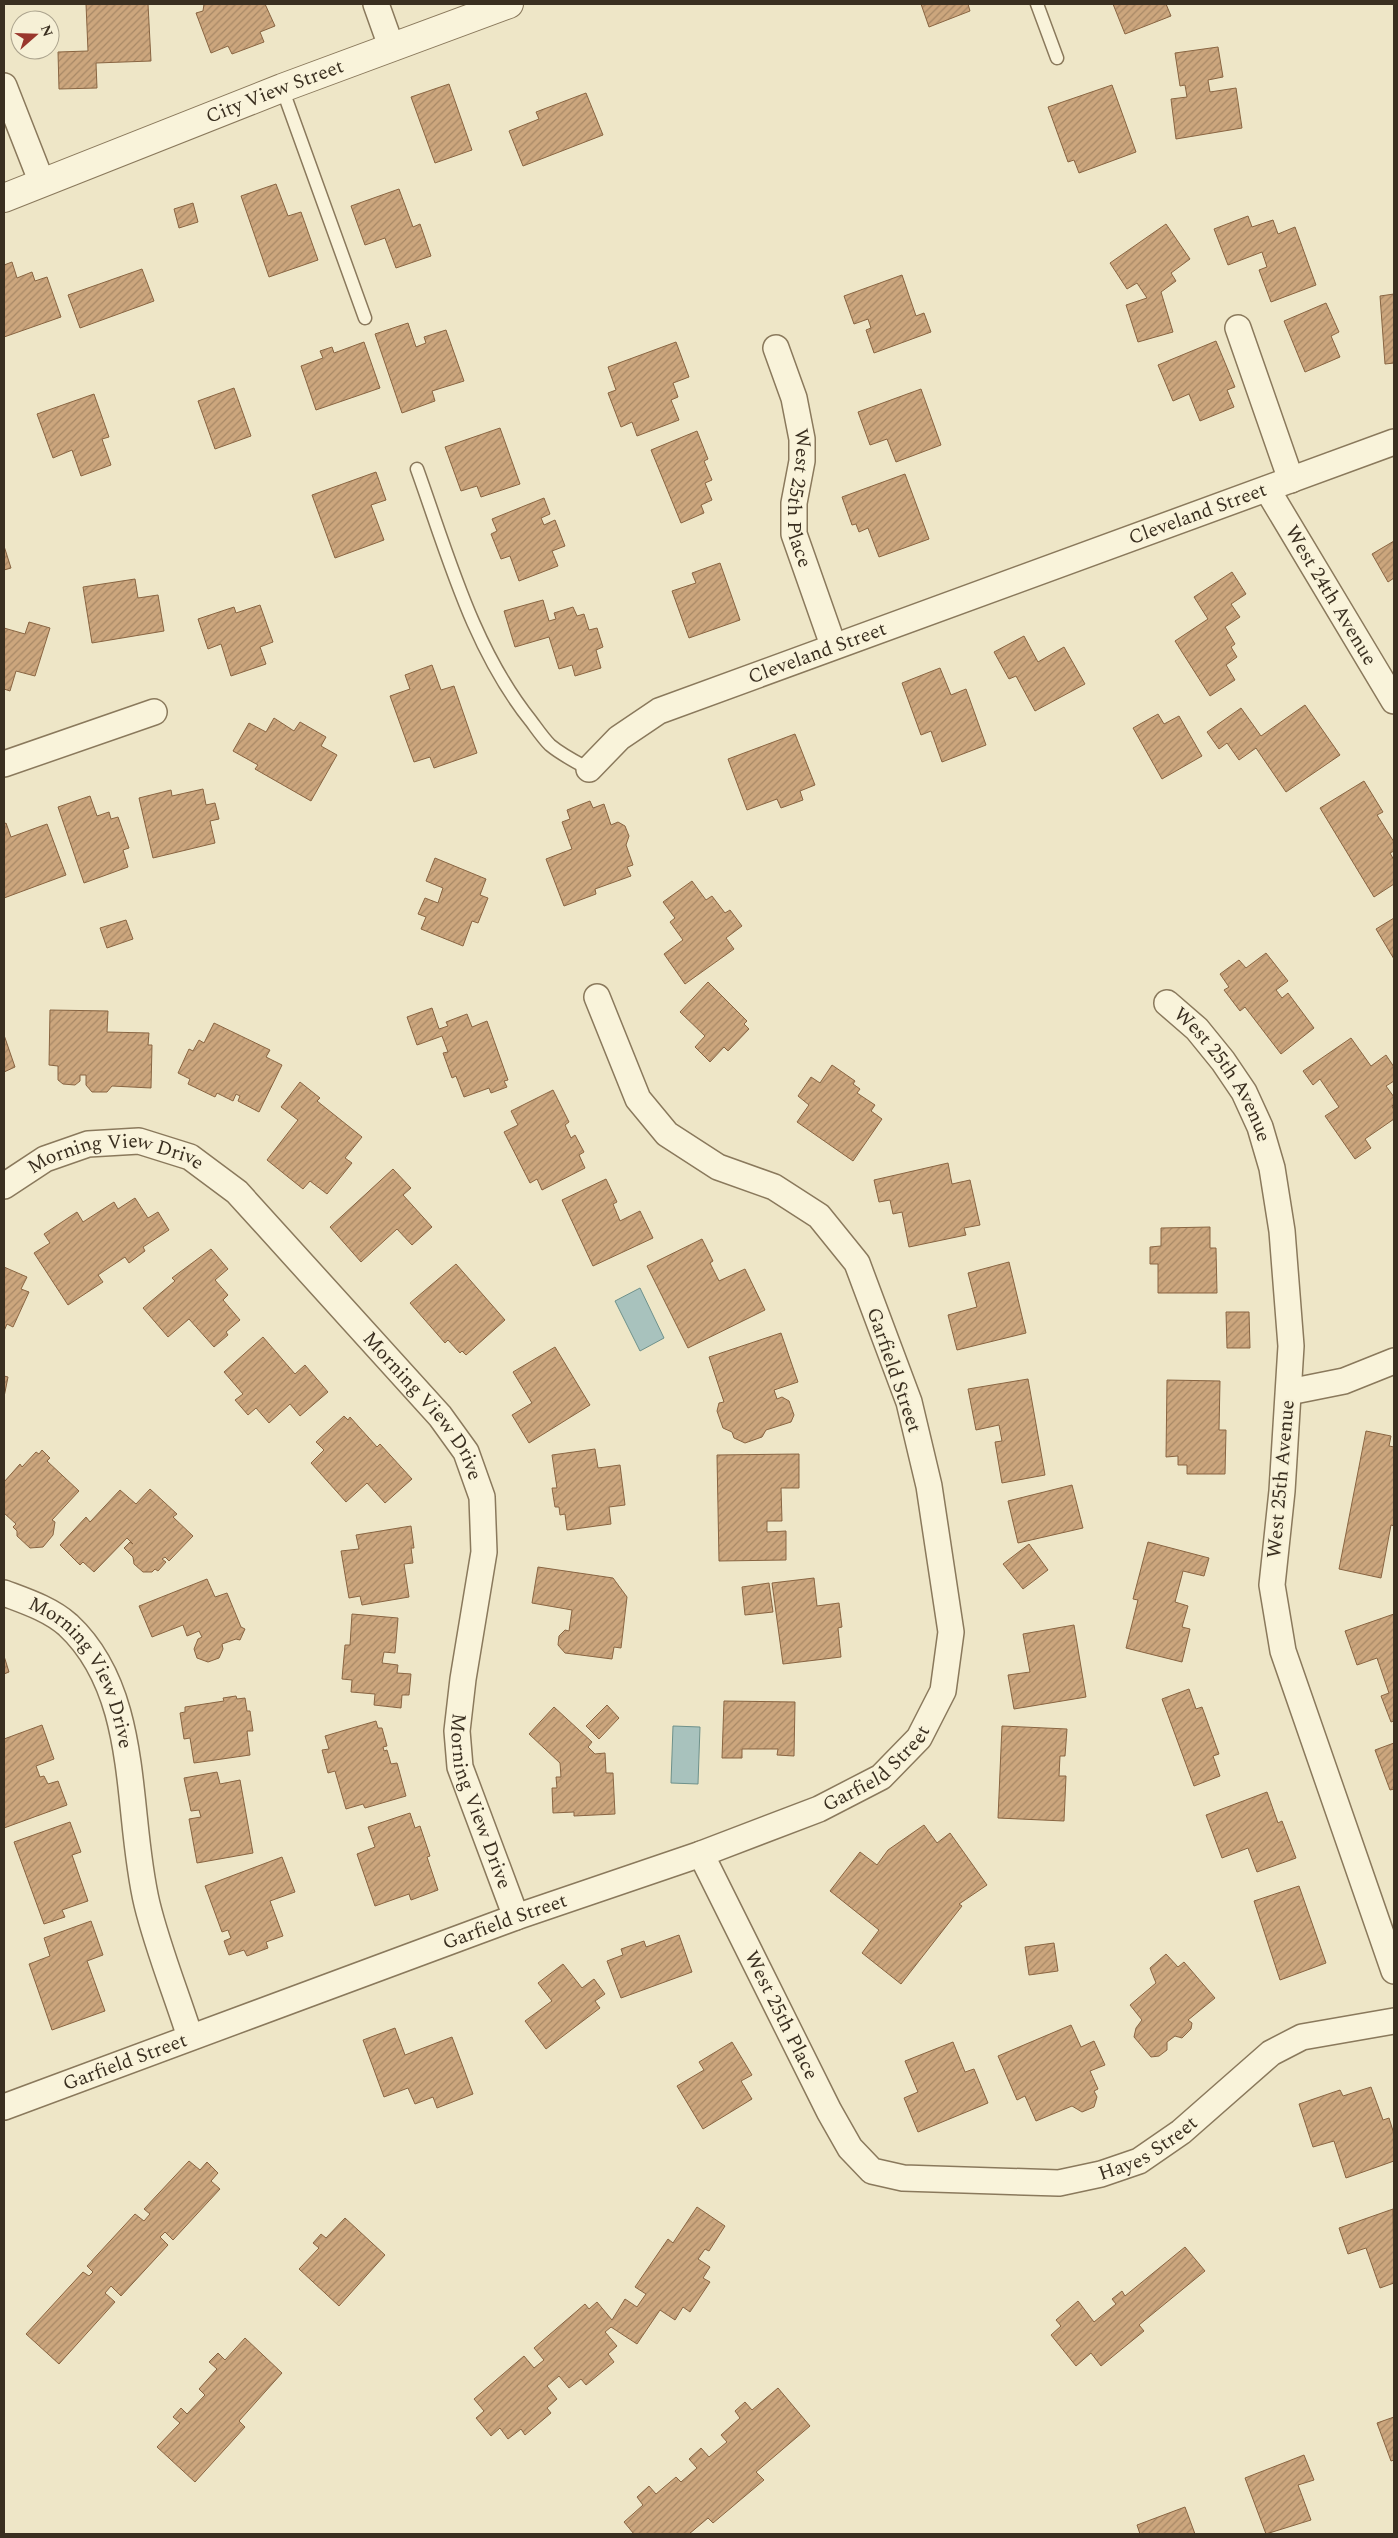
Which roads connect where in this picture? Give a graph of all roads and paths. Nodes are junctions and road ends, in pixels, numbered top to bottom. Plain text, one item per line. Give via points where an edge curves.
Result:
1 (376, 4) edge
2 (509, 4) edge
3 (1037, 4) edge
4 (391, 46) junction
5 (1057, 58) dead end
6 (4, 86) edge
7 (282, 88) junction
8 (42, 183) junction
9 (4, 198) edge
10 (364, 318) dead end
11 (1238, 328) dead end
12 (776, 348) dead end
13 (1394, 442) edge
14 (417, 469) dead end
15 (1291, 480) junction
16 (1267, 488) junction
17 (833, 645) junction
18 (1394, 701) edge
19 (154, 712) dead end
20 (4, 764) edge
21 (589, 769) joint
22 (597, 997) dead end
23 (1166, 1003) dead end
24 (4, 1186) edge
25 (1394, 1361) edge
26 (1289, 1392) junction
27 (4, 1593) edge
28 (701, 1854) junction
29 (516, 1917) junction
30 (1394, 1971) edge
31 (1394, 2021) edge
32 (190, 2037) junction
33 (4, 2107) edge
34 (872, 2171) joint

1 - 4 street
2 - 4 street, City View Street
3 - 5 lane
4 - 7 street, City View Street
6 - 8 street
7 - 8 street, City View Street
7 - 10 lane
8 - 9 street, City View Street
11 - 15 street
12 - 17 street, West 25th Place via 794,398 802,439 802,461 794,503 794,534
13 - 15 street, Cleveland Street
14 - 21 lane, Cleveland Street via 480,640 498,674 550,745
15 - 16 street, Cleveland Street
16 - 17 street, Cleveland Street
16 - 18 street, West 24th Avenue
17 - 21 street, Cleveland Street via 659,711 620,738
19 - 20 street
22 - 28 street, Garfield Street via 638,1099 667,1134 718,1167 774,1187 819,1216 857,1263 909,1402 929,1486 951,1632 943,1691 919,1738 881,1777 819,1809
23 - 26 street, West 25th Avenue via 1197,1029 1224,1061 1244,1092 1260,1127 1272,1168 1282,1231 1291,1346
24 - 29 street, Morning View Drive via 45,1159 88,1144 140,1141 190,1157 237,1192 440,1416 466,1452 482,1497 484,1552 457,1731 460,1767
25 - 26 street via 1344,1381
26 - 30 street, West 25th Avenue via 1272,1585 1275,1614 1282,1652
27 - 32 street, Morning View Drive via 32,1603 67,1625 99,1662 119,1713 147,1904
28 - 29 street, Garfield Street
28 - 34 street, West 25th Place via 830,2111 850,2148
29 - 32 street, Garfield Street
31 - 34 street, Hayes Street via 1302,2037 1271,2053 1181,2132 1139,2161 1101,2174 1059,2183 903,2178
32 - 33 street, Garfield Street

